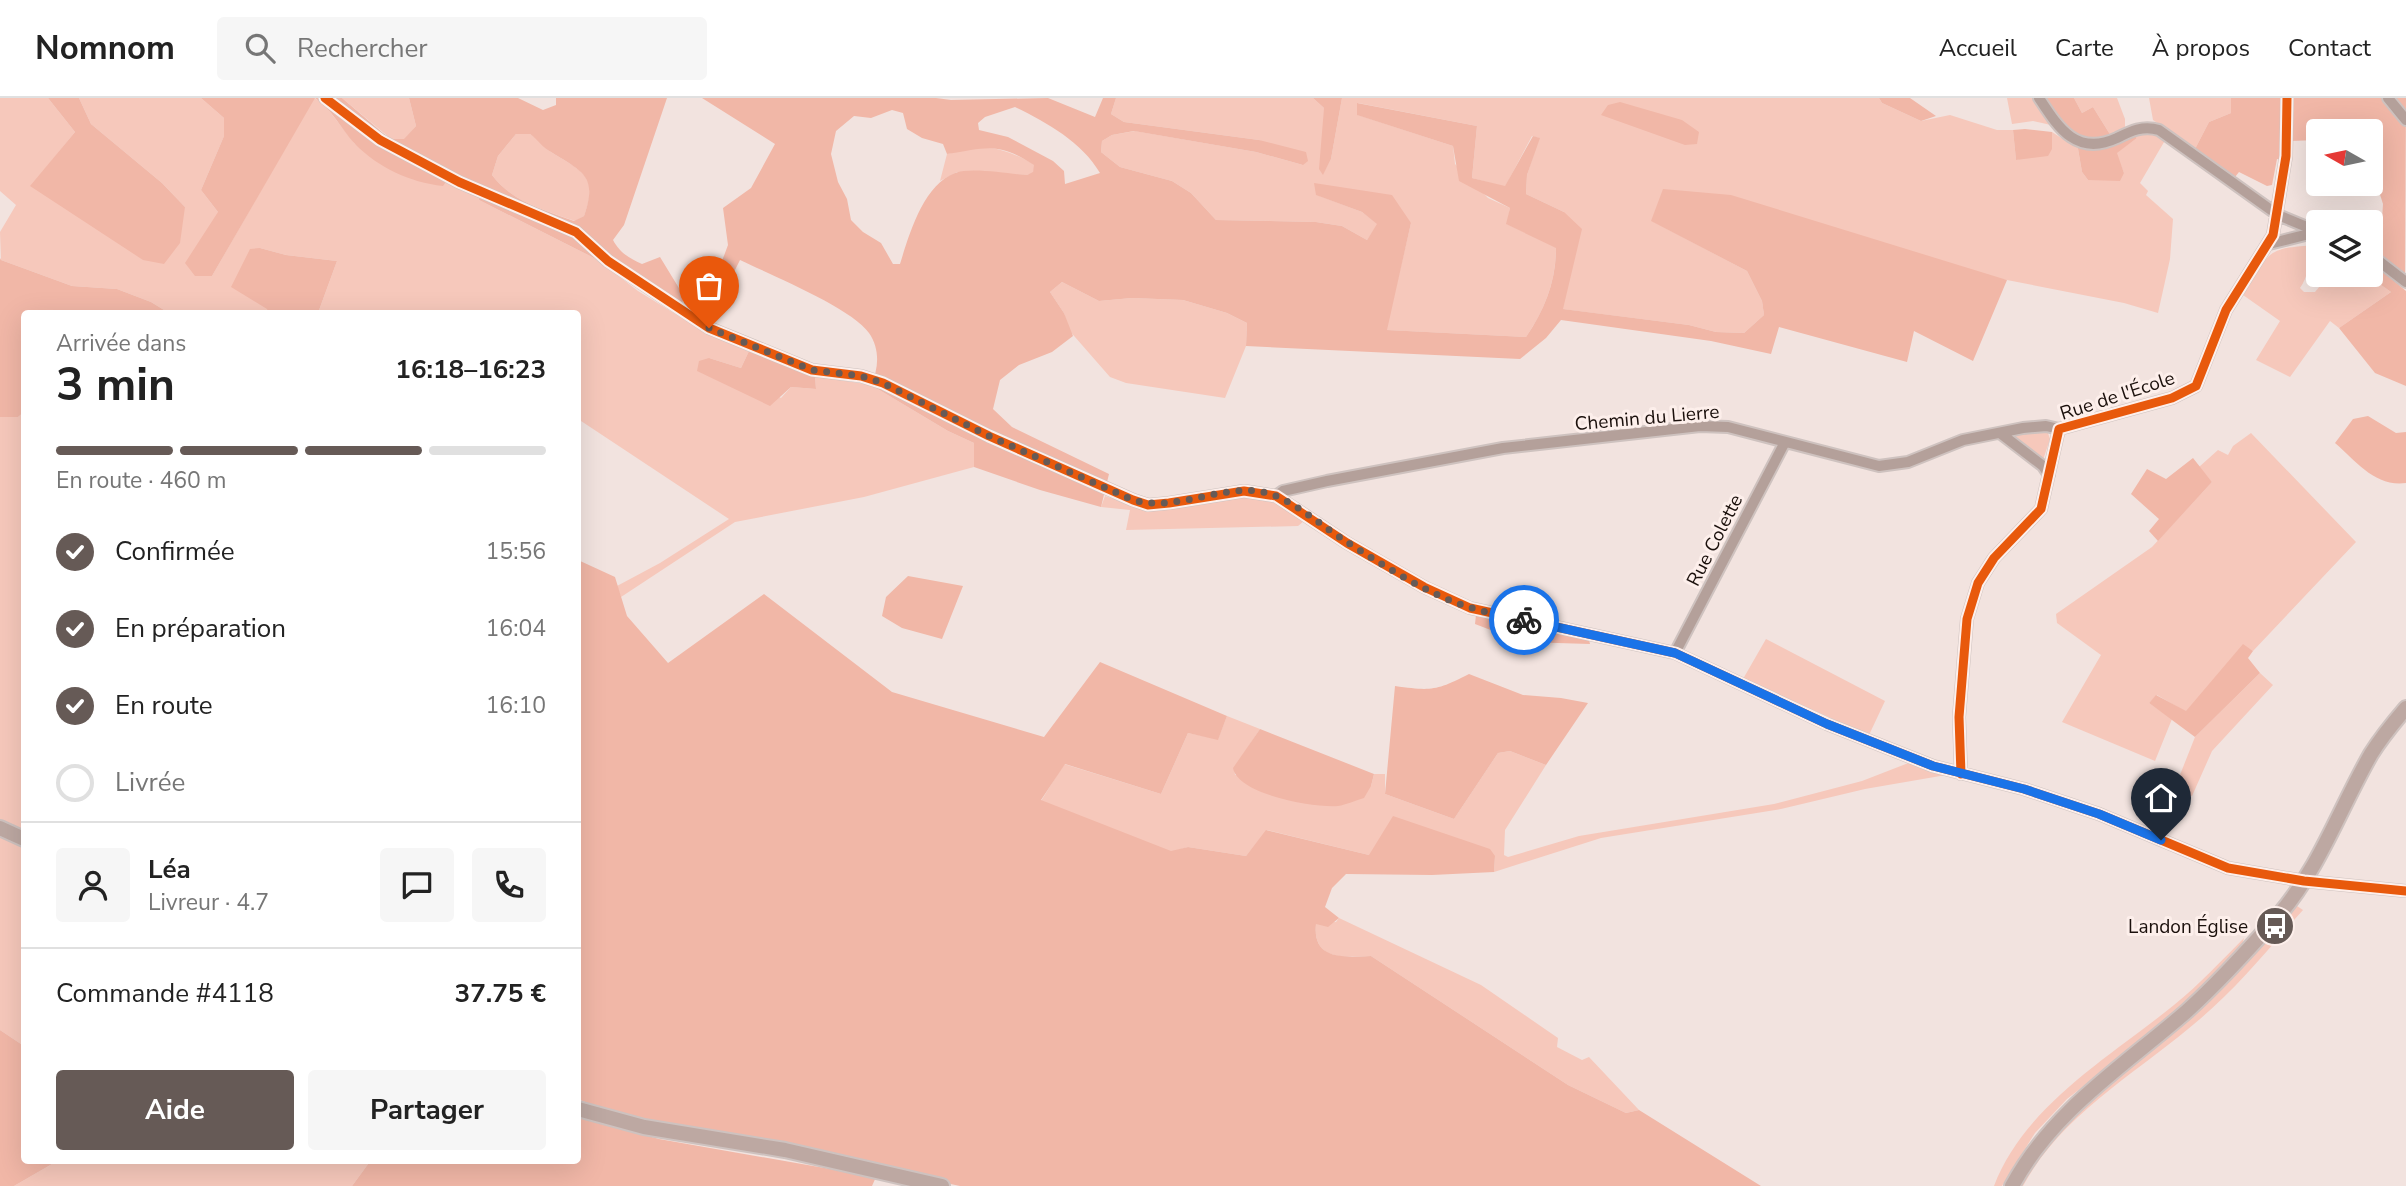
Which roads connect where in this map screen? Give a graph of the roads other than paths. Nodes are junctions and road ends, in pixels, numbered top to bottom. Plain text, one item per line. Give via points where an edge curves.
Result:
1 (325, 98) edge
2 (2039, 98) edge
3 (2287, 98) edge
4 (2388, 98) edge
5 (2406, 120) edge
6 (2278, 215) junction
7 (2306, 227) edge
8 (2306, 234) edge
9 (2269, 244) junction
10 (2383, 264) edge
11 (2406, 282) edge
12 (2059, 429) junction
13 (2000, 433) junction
14 (1785, 442) junction
15 (2049, 475) junction
16 (1276, 496) junction
17 (1675, 653) junction
18 (2406, 708) edge
19 (1961, 774) junction
20 (0, 828) edge
21 (21, 838) edge
22 (2304, 881) junction
23 (2406, 891) edge
24 (581, 1110) edge
25 (942, 1186) edge
26 (2012, 1186) edge

1 - 16 street via 380,140 436,170 576,232 608,261 709,328 812,370 883,383 1148,505 1244,491
2 - 6 street via 2061,131 2075,140 2106,142 2141,128 2159,130
3 - 6 street, Rue de l'École
4 - 5 street
6 - 7 street
6 - 9 street, Rue de l'École
8 - 9 street
9 - 12 street, Rue de l'École via 2225,310 2196,386 2172,398
10 - 11 street
12 - 13 street, Chemin du Lierre via 2046,426
12 - 15 street, Rue de l'École
13 - 14 street, Chemin du Lierre via 1963,440 1909,462 1879,466
13 - 15 street via 2037,460
14 - 16 street, Chemin du Lierre via 1728,427 1700,426 1503,448 1327,481
14 - 17 street, Rue Colette
15 - 19 street, Rue de l'École via 2041,509 1994,558 1974,595 1961,678
16 - 17 street via 1358,549 1470,608
17 - 19 street via 1827,724
18 - 22 street via 2372,752
19 - 22 street via 2099,814 2228,868
20 - 21 street
22 - 23 street
22 - 26 street via 2280,913 2188,1009 2080,1098 2048,1132
24 - 25 street via 644,1127 785,1150

